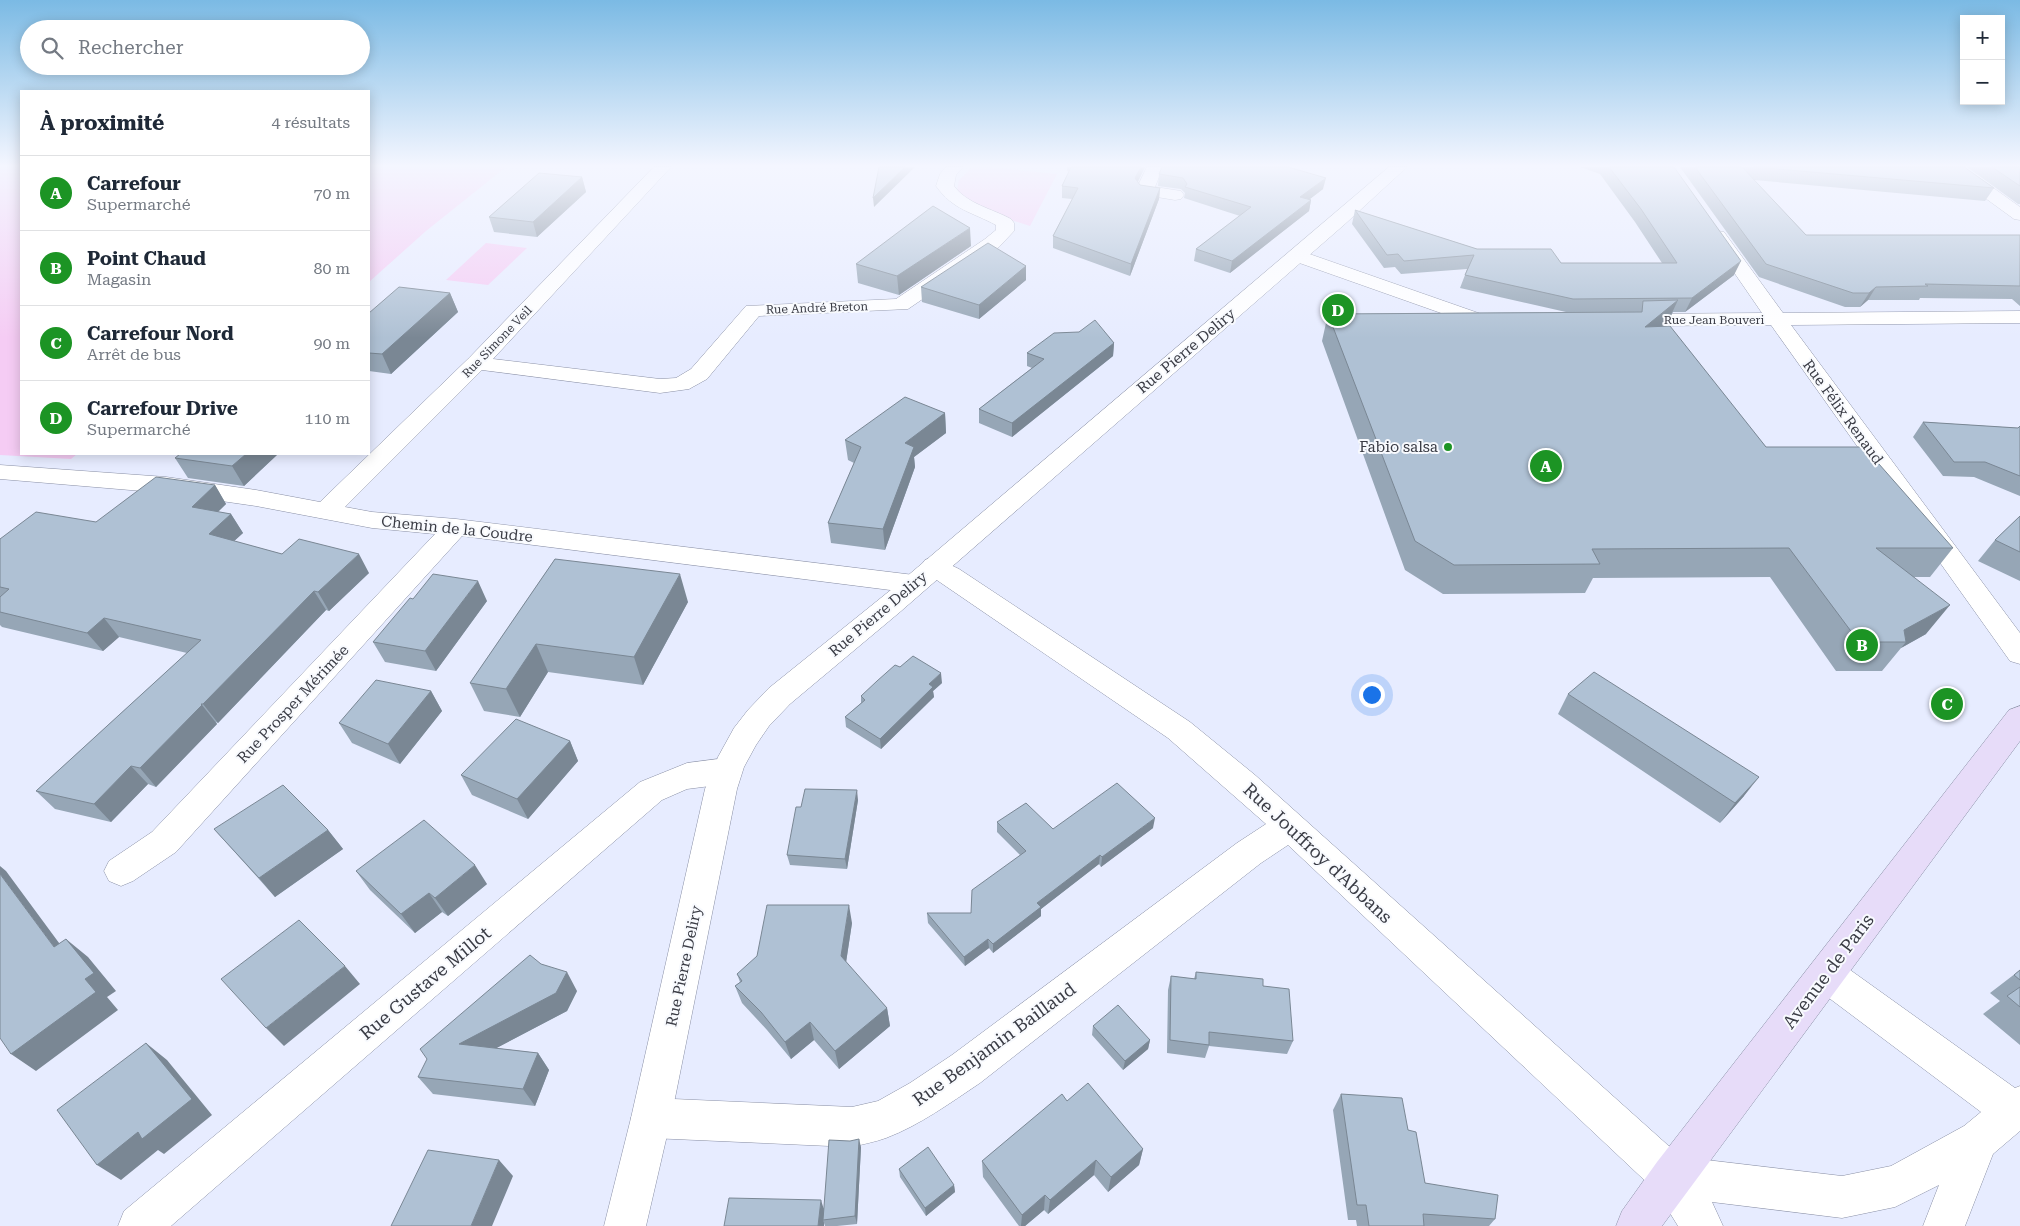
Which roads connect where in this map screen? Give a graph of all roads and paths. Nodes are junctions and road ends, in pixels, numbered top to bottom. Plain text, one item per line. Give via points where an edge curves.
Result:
1 (609, 224) edge
2 (1005, 224) edge
3 (1334, 224) edge
4 (1710, 224) edge
5 (1298, 256) junction
6 (2020, 318) edge
7 (1609, 320) edge
8 (1776, 320) junction
9 (1511, 321) edge
10 (477, 363) junction
11 (0, 472) edge
12 (325, 512) junction
13 (456, 527) junction
14 (924, 575) junction
15 (2020, 654) edge
16 (2020, 718) edge
17 (726, 771) junction
18 (1289, 826) junction
19 (121, 871) dead end
20 (1826, 974) junction
21 (2016, 1109) edge
22 (651, 1118) junction
23 (1978, 1140) junction
24 (1672, 1177) junction
25 (139, 1226) edge
26 (625, 1226) edge
27 (1638, 1226) edge
28 (1702, 1226) edge
29 (1944, 1226) edge

1 - 10 street, Rue Simone Veil
2 - 10 street, Rue André Breton via 1005,231 992,243 900,305 753,310 699,374 681,384 660,386
3 - 5 street, Rue Pierre Deliry
4 - 8 street, Rue Félix Renaud
5 - 9 street via 1482,321
5 - 14 street, Rue Pierre Deliry
6 - 8 street, Rue Jean Bouveri
7 - 8 street, Rue Jean Bouveri
8 - 15 street, Rue Félix Renaud
10 - 12 street, Rue Simone Veil
11 - 12 street, Chemin de la Coudre via 166,485
12 - 13 street, Chemin de la Coudre via 372,520
13 - 14 street, Chemin de la Coudre
13 - 19 street, Rue Prosper Mérimée via 164,842
14 - 17 street, Rue Pierre Deliry via 767,708 736,749
14 - 18 street, Rue Jouffroy d'Abbans via 950,575 1179,730
16 - 20 main road, Avenue de Paris
17 - 22 street, Rue Pierre Deliry
17 - 25 street, Rue Gustave Millot via 695,773 651,791
18 - 22 street, Rue Benjamin Baillaud via 1248,853 966,1069 884,1119 852,1126
18 - 24 street, Rue Jouffroy d'Abbans
20 - 21 street
20 - 24 main road, Avenue de Paris
21 - 23 street
22 - 26 street, Rue Pierre Deliry
23 - 24 street via 1895,1186 1842,1197
23 - 29 street
24 - 27 main road, Avenue de Paris
24 - 28 street, Rue Jouffroy d'Abbans

